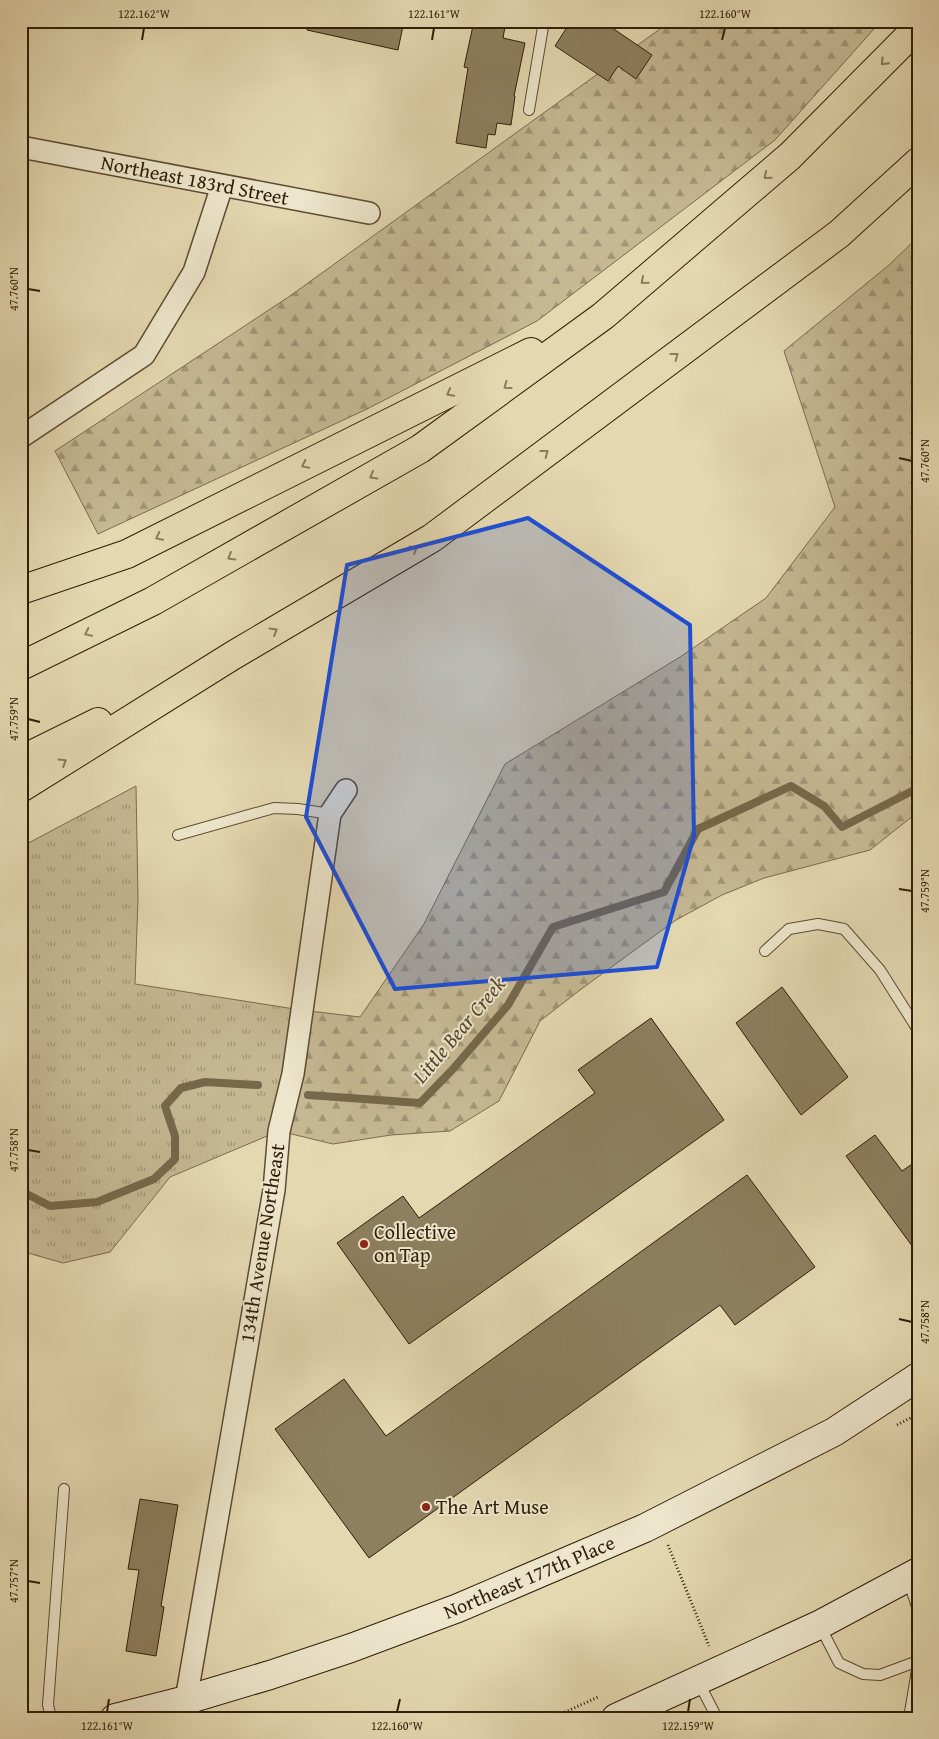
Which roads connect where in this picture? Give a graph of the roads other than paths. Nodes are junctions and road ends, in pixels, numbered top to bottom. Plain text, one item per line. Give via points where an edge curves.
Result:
1 (544, 21) edge
2 (918, 27) edge
3 (529, 110) dead end
4 (21, 148) edge
5 (918, 162) edge
6 (222, 186) junction
7 (369, 213) dead end
8 (603, 316) junction
9 (21, 437) edge
10 (21, 590) edge
11 (232, 656) junction
12 (21, 666) edge
13 (21, 760) edge
14 (21, 788) edge
15 (346, 790) dead end
16 (330, 814) junction
17 (178, 835) dead end
18 (765, 950) dead end
19 (918, 1030) edge
20 (918, 1377) edge
21 (64, 1489) dead end
22 (913, 1575) edge
23 (918, 1610) edge
24 (819, 1625) junction
25 (918, 1663) edge
26 (710, 1676) junction
27 (186, 1700) junction
28 (51, 1718) edge
29 (116, 1718) edge
30 (616, 1718) edge
31 (717, 1718) edge
32 (909, 1718) edge

1 - 3 lane
2 -> 8 highway via 790,156
4 - 6 street, Northeast 183rd Street
11 -> 5 highway via 432,538 838,234
6 - 7 street, Northeast 183rd Street
6 - 9 street via 194,272 144,355
8 -> 10 highway via 127,554
8 -> 12 highway via 420,449 153,601
11 - 13 highway
14 -> 11 highway
15 - 16 street, 134th Avenue Northeast
16 - 17 lane via 274,808
16 - 27 street, 134th Avenue Northeast via 293,1074 279,1131 270,1216
18 - 19 lane via 789,928 818,924 844,929 880,970
20 - 27 street, Northeast 177th Place via 834,1432 658,1522 449,1612 342,1651
21 - 28 lane via 48,1705
22 - 23 lane
22 - 24 street
24 - 25 lane via 839,1663 863,1674 880,1675
24 - 26 street
25 - 32 lane
26 - 30 street
26 - 31 lane
27 - 29 street, Northeast 177th Place

